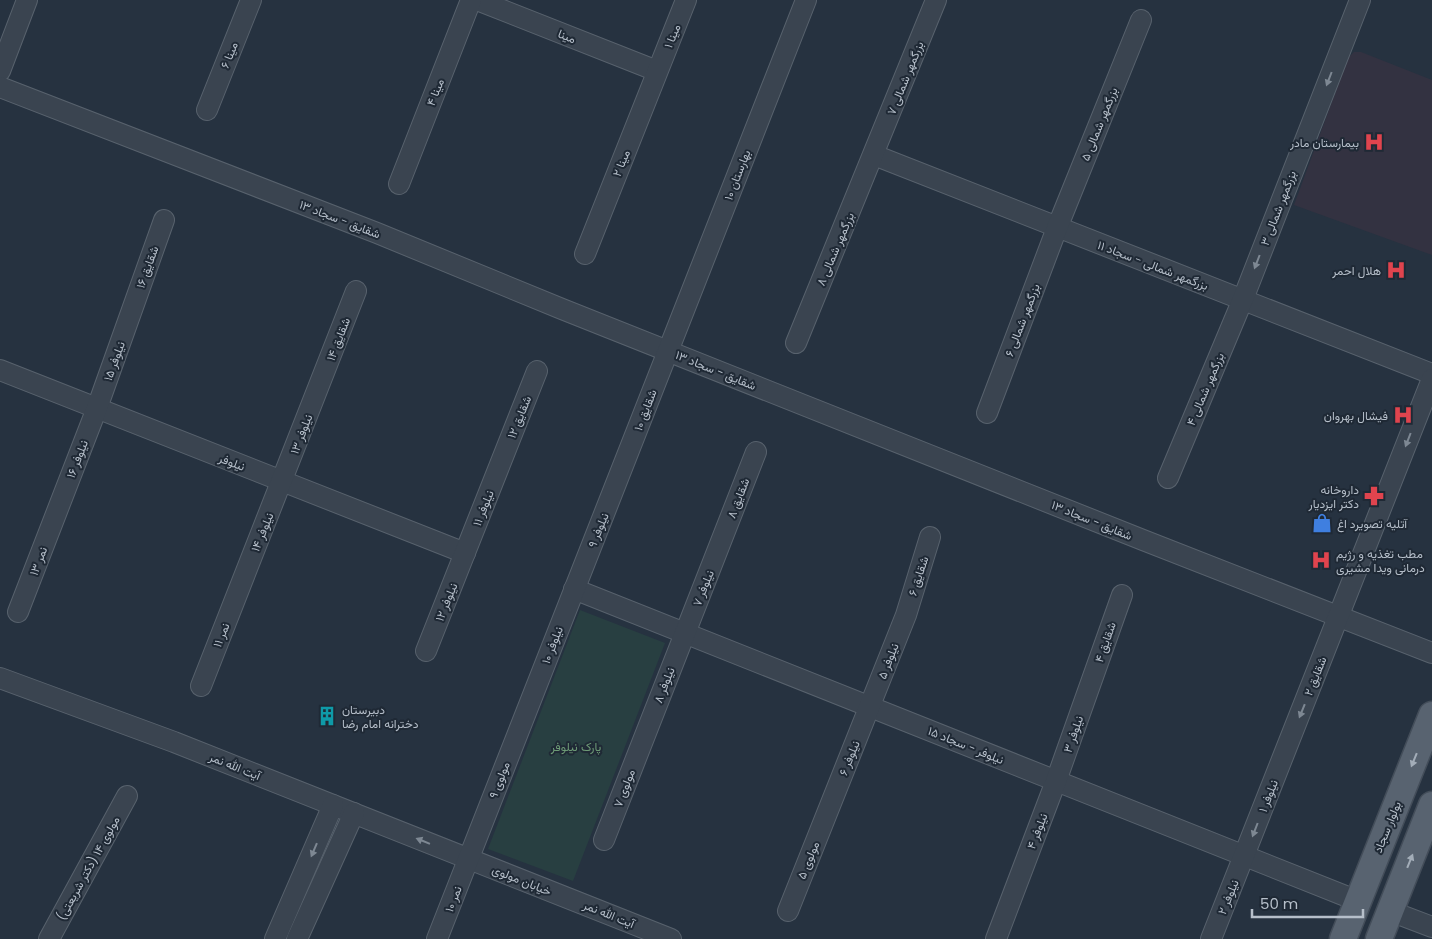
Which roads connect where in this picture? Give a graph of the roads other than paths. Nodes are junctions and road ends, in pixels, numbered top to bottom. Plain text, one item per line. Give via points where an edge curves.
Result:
1 (28, 0) edge
2 (251, 0) edge
3 (471, 0) edge
4 (477, 0) edge
5 (686, 0) edge
6 (806, 0) edge
7 (936, 0) edge
8 (1360, 0) edge
9 (1141, 20) dead end
10 (0, 71) edge
11 (657, 72) junction
12 (0, 87) edge
13 (207, 110) dead end
14 (874, 156) junction
15 (399, 184) dead end
16 (164, 220) dead end
17 (1057, 228) junction
18 (585, 254) dead end
19 (356, 292) dead end
20 (1243, 299) junction
21 (130, 314) joint
22 (796, 343) dead end
23 (668, 351) junction
24 (0, 370) edge
25 (537, 372) dead end
26 (1432, 374) edge
27 (1432, 379) edge
28 (319, 386) joint
29 (97, 408) junction
30 (987, 413) dead end
31 (756, 452) dead end
32 (501, 462) joint
33 (621, 470) joint
34 (1168, 478) dead end
35 (282, 481) junction
36 (57, 510) joint
37 (930, 538) dead end
38 (720, 543) joint
39 (465, 554) junction
40 (241, 583) joint
41 (574, 589) junction
42 (1122, 595) dead end
43 (18, 612) dead end
44 (906, 615) joint
45 (1339, 616) junction
46 (685, 633) junction
47 (426, 650) dead end
48 (1432, 653) edge
49 (0, 678) edge
50 (201, 686) dead end
51 (1089, 688) joint
52 (530, 701) joint
53 (870, 707) junction
54 (1432, 715) edge
55 (644, 736) joint
56 (1292, 736) joint
57 (1056, 781) junction
58 (127, 796) dead end
59 (333, 805) junction
60 (1432, 805) edge
61 (829, 809) joint
62 (354, 813) junction
63 (604, 840) dead end
64 (1245, 856) junction
65 (468, 859) junction
66 (575, 901) joint
67 (1358, 901) junction
68 (1390, 911) junction
69 (788, 912) dead end
70 (1432, 927) edge
71 (50, 939) edge
72 (275, 939) edge
73 (297, 939) edge
74 (437, 939) edge
75 (671, 939) edge
76 (996, 939) edge
77 (1212, 939) edge
78 (1343, 939) edge
79 (1379, 939) edge

1 - 10 street
2 - 13 street, مینا ۶
3 - 15 street, مینا ۴
4 - 11 street, مینا
5 - 11 street, مینا ۱
6 - 23 street, بهارستان ۱۰
7 - 14 street, بزرگمهر شمالی ۷
8 -> 20 street, بزرگمهر شمالی ۳
9 - 17 street, بزرگمهر شمالی ۵
11 - 18 street, مینا ۲
12 - 23 street, شقایق - سجاد ۱۳
14 - 17 street, بزرگمهر شمالی - سجاد ۱۱
14 - 22 street, بزرگمهر شمالی ۸
16 - 21 street, شقایق ۱۶
17 - 20 street, بزرگمهر شمالی - سجاد ۱۱
17 - 30 street, بزرگمهر شمالی ۶
19 - 28 street, شقایق ۱۴
20 - 26 street, بزرگمهر شمالی - سجاد ۱۱
20 - 34 street, بزرگمهر شمالی ۴
21 - 29 street, نیلوفر ۱۵
23 - 33 street, شقایق ۱۰
23 - 45 street, شقایق - سجاد ۱۳
24 - 29 street, نیلوفر
25 - 32 street, شقایق ۱۲
27 -> 45 street, شقایق ۲
28 - 35 street, نیلوفر ۱۳
29 - 35 street, نیلوفر
29 - 36 street, نیلوفر ۱۶
31 - 38 street, شقایق ۸
32 - 39 street, نیلوفر ۱۱
33 - 41 street, نیلوفر ۹
35 - 39 street, نیلوفر
35 - 40 street, نیلوفر ۱۴
36 - 43 street, نمر ۱۳
37 - 44 street, شقایق ۶
38 - 46 street, نیلوفر ۷
39 - 47 street, نیلوفر ۱۲
40 - 50 street, نمر ۱۱
41 - 46 street, نیلوفر - سجاد ۱۵
41 - 52 street, نیلوفر ۱۰
42 - 51 street, شقایق ۴
44 - 53 street, نیلوفر ۵
45 - 48 street, شقایق - سجاد ۱۳
45 -> 56 street, شقایق ۲
46 - 53 street, نیلوفر - سجاد ۱۵
46 - 55 street, نیلوفر ۸
49 - 59 street, آیت الله نمر
51 - 57 street, نیلوفر ۳
52 - 65 street, مولوی ۹
53 - 57 street, نیلوفر - سجاد ۱۵
53 - 61 street, نیلوفر ۶
54 -> 67 main road, بولوار سجاد
55 - 63 street, مولوی ۷
56 -> 64 street, نیلوفر ۱
57 - 64 street, نیلوفر - سجاد ۱۵
57 - 76 street, نیلوفر ۴
58 - 71 street, مولوی ۱۴ (دکتر شریعتی)
59 - 62 street, آیت الله نمر
59 -> 72 street
68 -> 60 main road
61 - 69 street, مولوی ۵
65 -> 62 street, آیت الله نمر
62 - 73 street
64 - 67 street, نیلوفر - سجاد ۱۵
64 - 77 street, نیلوفر ۲
65 - 66 street, خیابان مولوی
65 - 74 street, نمر ۱۰
66 - 75 street, آیت الله نمر
67 - 78 main road, بولوار سجاد
68 - 70 street
68 - 79 main road

